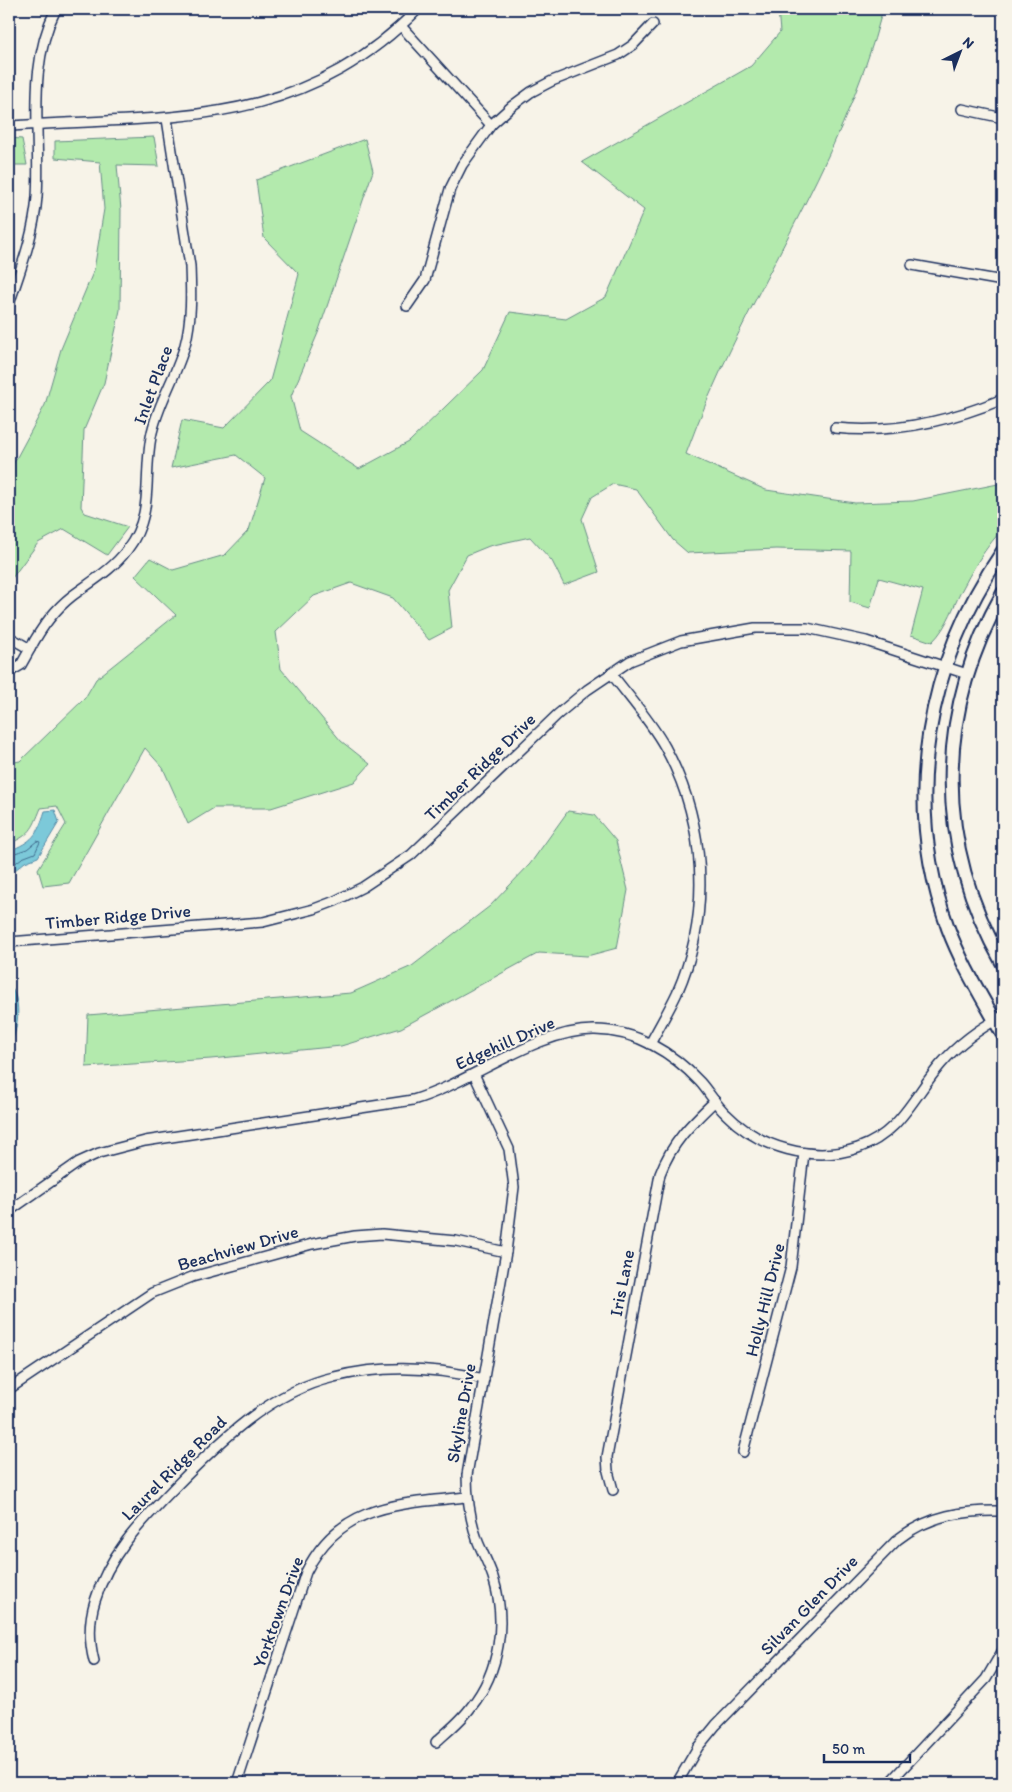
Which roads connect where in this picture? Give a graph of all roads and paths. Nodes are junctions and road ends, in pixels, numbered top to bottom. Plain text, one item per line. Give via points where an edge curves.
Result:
1 (56, 9) edge
2 (418, 9) edge
3 (652, 24) dead end
4 (401, 26) junction
5 (962, 109) dead end
6 (167, 118) junction
7 (1003, 118) edge
8 (38, 125) junction
9 (491, 125) junction
10 (9, 126) edge
11 (912, 265) dead end
12 (1003, 281) edge
13 (9, 304) edge
14 (407, 306) dead end
15 (1003, 399) edge
16 (835, 428) dead end
17 (1003, 551) edge
18 (1003, 593) edge
19 (9, 637) edge
20 (30, 649) junction
21 (944, 667) junction
22 (9, 672) edge
23 (611, 673) junction
24 (967, 674) junction
25 (9, 942) edge
26 (1003, 964) edge
27 (999, 1018) edge
28 (1003, 1035) edge
29 (650, 1044) junction
30 (474, 1074) junction
31 (715, 1101) junction
32 (804, 1153) junction
33 (9, 1211) edge
34 (506, 1252) junction
35 (484, 1379) junction
36 (9, 1389) edge
37 (743, 1452) dead end
38 (613, 1490) dead end
39 (467, 1497) junction
40 (1003, 1511) edge
41 (1003, 1650) edge
42 (94, 1661) dead end
43 (436, 1742) dead end
44 (893, 1782) edge
45 (237, 1783) edge
46 (677, 1783) edge

1 - 8 street via 40,55 36,96
2 - 4 street
3 - 9 street via 632,45 618,54 531,92
4 - 6 street via 350,64 294,92 230,110
4 - 9 street
5 - 7 street
6 - 8 street
6 - 20 street, Inlet Place via 191,290 185,345 156,416 151,438 148,502 144,518 128,549 113,566 55,612 41,628
8 - 10 street
8 - 13 street via 32,237
9 - 14 street via 462,164 450,189 425,280
11 - 12 street
15 - 16 street via 956,416 890,430
17 - 21 main road via 971,603
18 - 24 main road via 988,620
19 - 20 street
20 - 22 street, Inlet Place via 22,665
21 - 23 street, Timber Ridge Drive via 833,633 787,627 723,632 681,640 645,654
21 - 24 street, Timber Ridge Drive
21 - 27 main road via 928,735 924,800 926,838 948,928 961,959
23 - 25 street, Timber Ridge Drive via 557,715 411,855 364,887 335,901 314,910 263,922
23 - 29 street via 653,729 675,767 690,809 699,851 695,934 677,993
24 - 26 main road via 953,738 956,832 968,886
27 - 28 main road
27 - 32 street, Edgehill Drive via 977,1031 942,1063 910,1109 889,1131 874,1141 842,1152
29 - 30 street, Edgehill Drive via 614,1031 566,1033 548,1038
29 - 31 street, Edgehill Drive via 686,1068
30 - 33 street, Edgehill Drive via 413,1100 119,1147 80,1162
30 - 34 street, Skyline Drive via 504,1134 513,1168 514,1203
31 - 32 street, Edgehill Drive via 740,1127 759,1139
31 - 38 street, Iris Lane via 674,1144 660,1174 608,1449 608,1471
32 - 37 street, Holly Hill Drive via 792,1267
34 - 35 street, Skyline Drive
34 - 36 street, Beachview Drive via 456,1241 382,1234 355,1236 312,1244 192,1277 152,1293
35 - 39 street, Skyline Drive via 469,1457
35 - 42 street, Laurel Ridge Road via 426,1368 366,1371 311,1384 254,1415 209,1452 118,1551 99,1589 91,1615
39 - 43 street, Skyline Drive via 472,1525 497,1594 499,1635 496,1659 481,1694
39 - 45 street, Yorktown Drive via 378,1508 345,1525 319,1550 306,1572
40 - 46 street, Silvan Glen Drive via 941,1516 918,1525 897,1540 716,1725 698,1747
41 - 44 street via 986,1679

